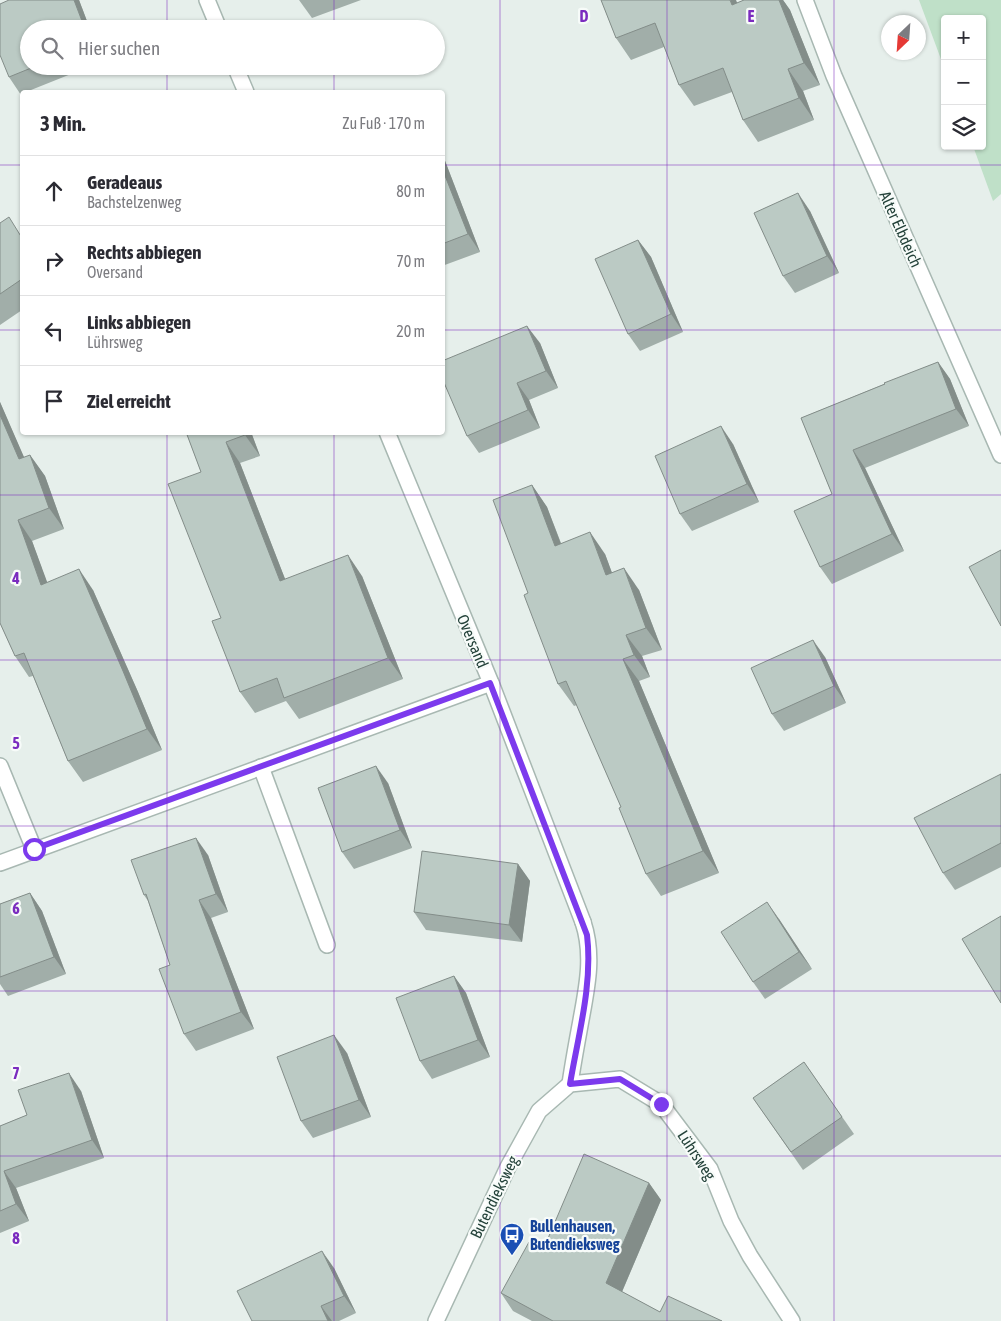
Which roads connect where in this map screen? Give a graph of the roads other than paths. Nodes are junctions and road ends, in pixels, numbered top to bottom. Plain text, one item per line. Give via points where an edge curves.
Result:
1 (208, 0) edge
2 (805, 0) edge
3 (216, 20) edge
4 (239, 75) edge
5 (245, 90) edge
6 (388, 435) edge
7 (1001, 455) edge
8 (490, 683) junction
9 (0, 766) edge
10 (261, 767) junction
11 (34, 849) junction
12 (0, 863) edge
13 (327, 945) dead end
14 (570, 1084) junction
15 (436, 1321) edge
16 (792, 1321) edge

1 - 3 street
2 - 7 street, Alter Elbdeich via 834,76
4 - 5 street
6 - 8 street, Oversand
8 - 10 street
8 - 14 street, Oversand via 588,942 589,972
9 - 11 street
10 - 11 street
10 - 13 street
11 - 12 street
14 - 15 street, Butendieksweg via 539,1111 508,1167
14 - 16 street, Lührsweg via 620,1079 661,1104 710,1169 731,1221

